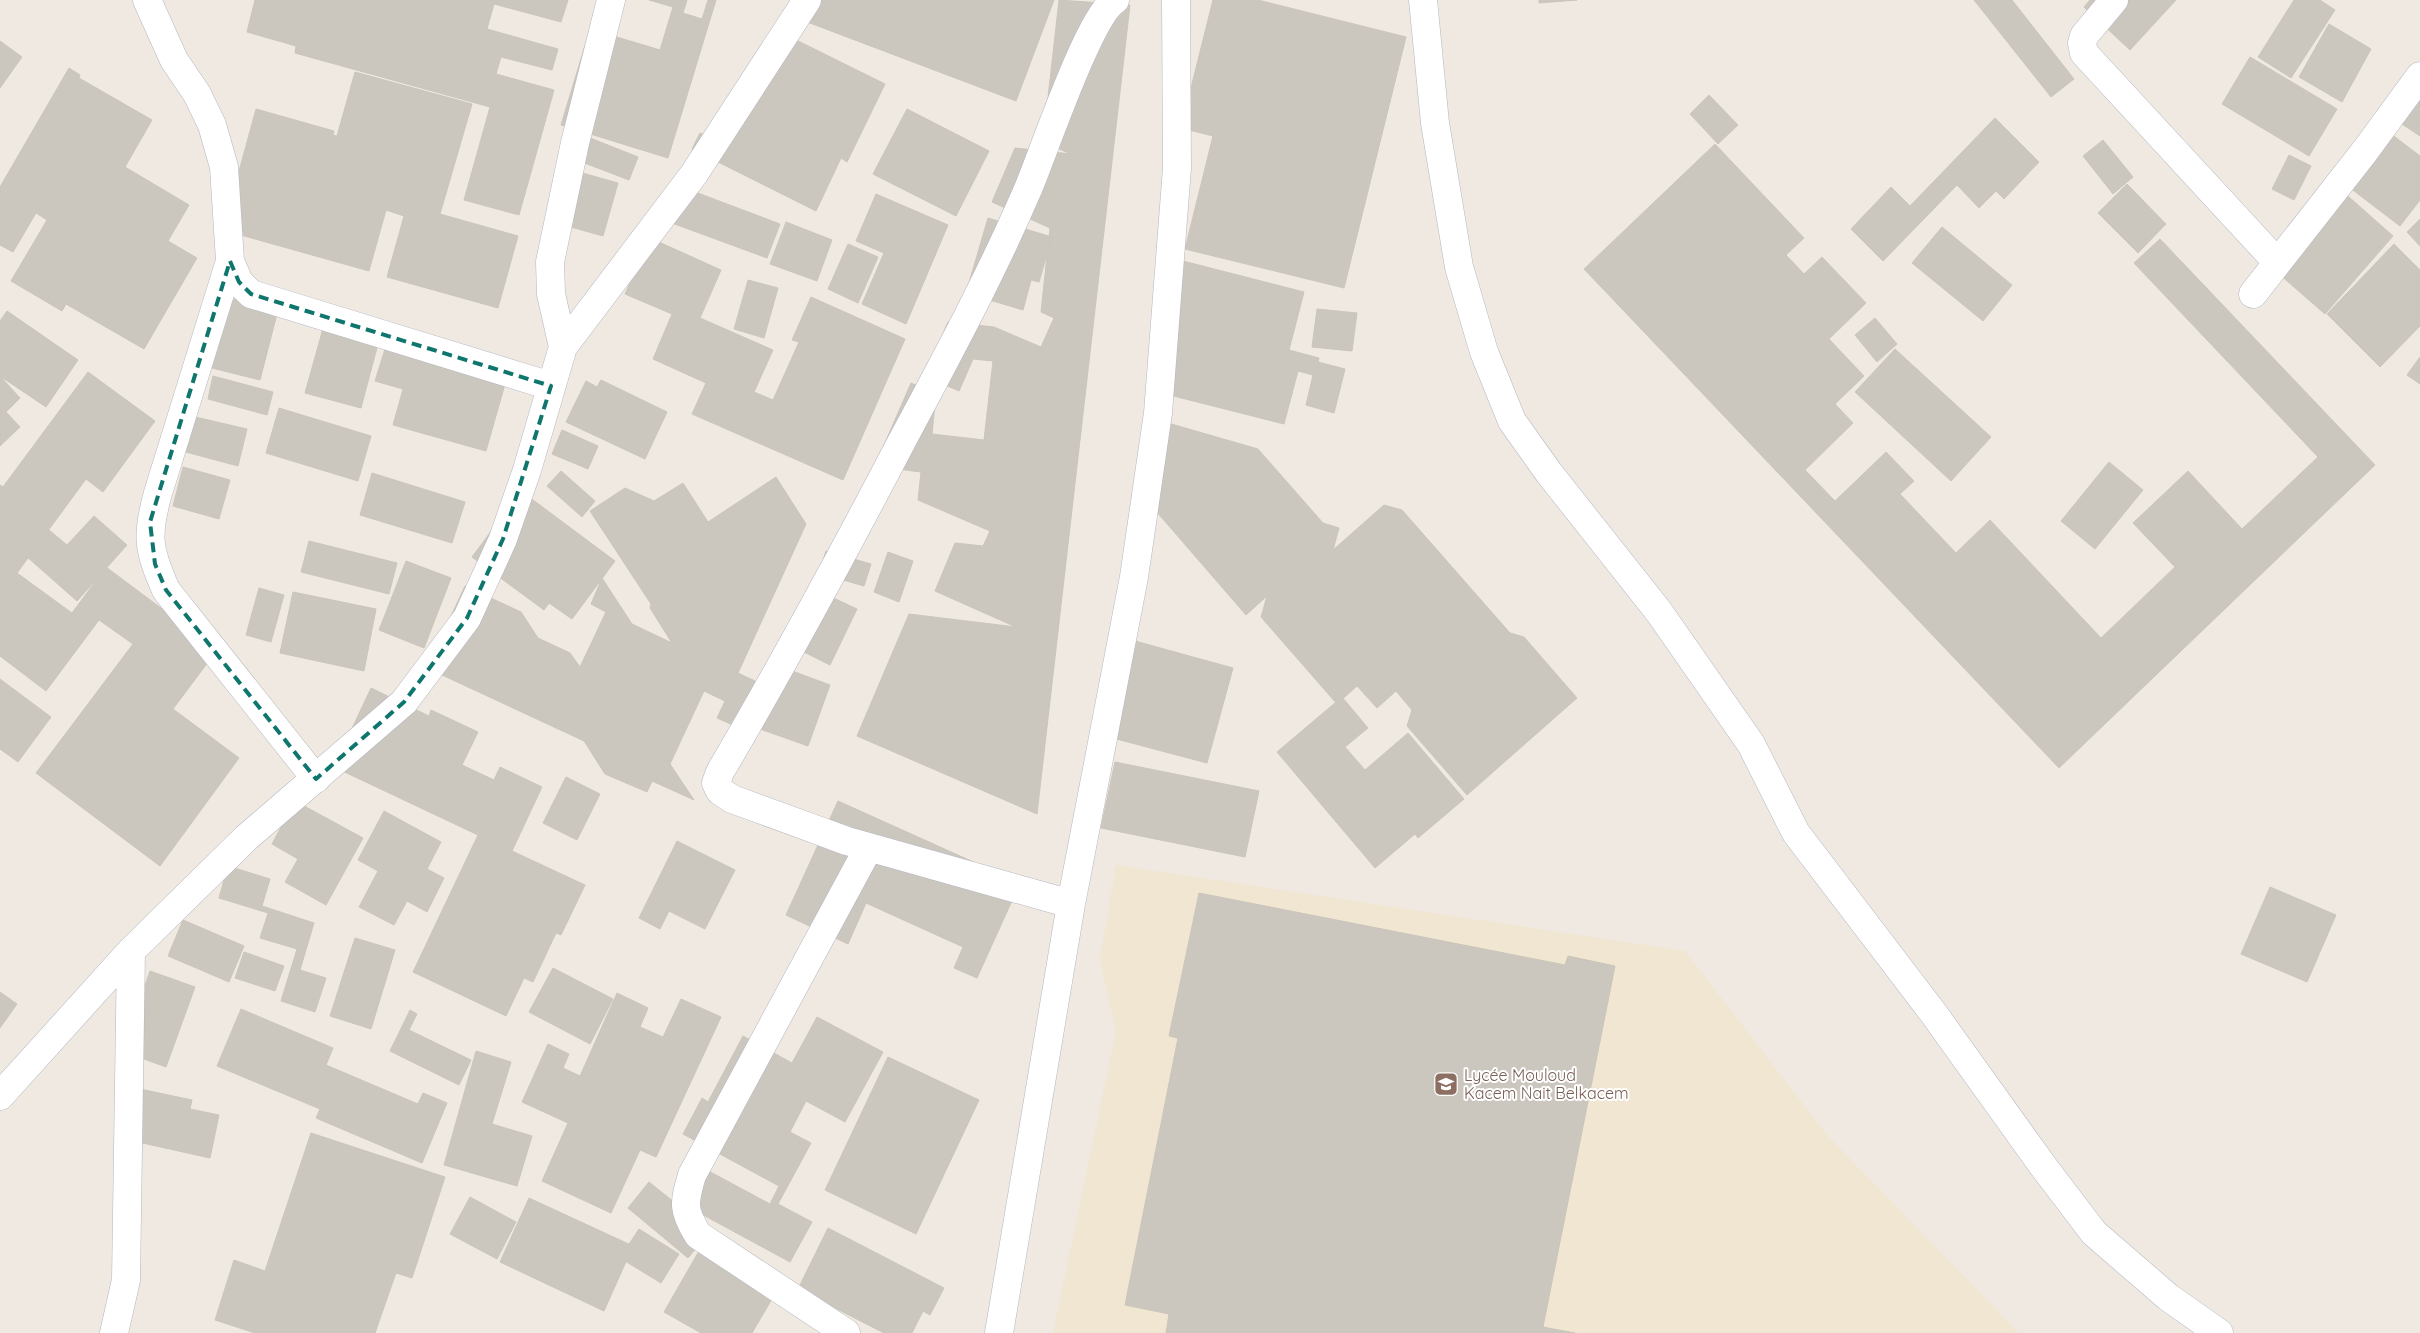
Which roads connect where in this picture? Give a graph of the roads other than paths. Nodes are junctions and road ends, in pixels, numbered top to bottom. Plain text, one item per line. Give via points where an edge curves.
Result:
1 (147, 0) edge
2 (611, 0) edge
3 (807, 0) edge
4 (1115, 0) edge
5 (1176, 0) edge
6 (1423, 0) edge
7 (2114, 0) edge
8 (2420, 76) edge
9 (230, 261) junction
10 (2277, 262) junction
11 (2253, 294) dead end
12 (563, 347) junction
13 (551, 386) junction
14 (316, 779) junction
15 (869, 847) junction
16 (1071, 904) junction
17 (131, 951) junction
18 (0, 1096) edge
19 (114, 1333) edge
20 (846, 1333) edge
21 (999, 1333) edge
22 (2219, 1333) edge

1 - 9 street via 174,60 197,94 212,125 224,167
2 - 12 street via 575,142 550,262 551,294
3 - 12 street via 694,174
4 - 15 street via 1101,15 1085,47 1028,190 973,309 716,783 720,791 732,799
5 - 16 street via 1177,168 1158,413 1134,576
6 - 22 street via 1435,122 1460,267 1484,352 1512,421 1659,612 1751,744 1796,833 1934,1014 2094,1233 2168,1296
7 - 10 street via 2084,36 2084,53
8 - 10 street
9 - 13 street via 239,282 251,294
9 - 14 street via 158,493 150,522 149,542 166,590
10 - 11 street
12 - 13 street
13 - 14 street via 527,470 502,539 467,618 404,702
14 - 17 street via 246,838
15 - 16 street
15 - 20 street via 692,1175 686,1198 687,1217 698,1235
16 - 21 street
17 - 18 street
17 - 19 street via 126,1280

